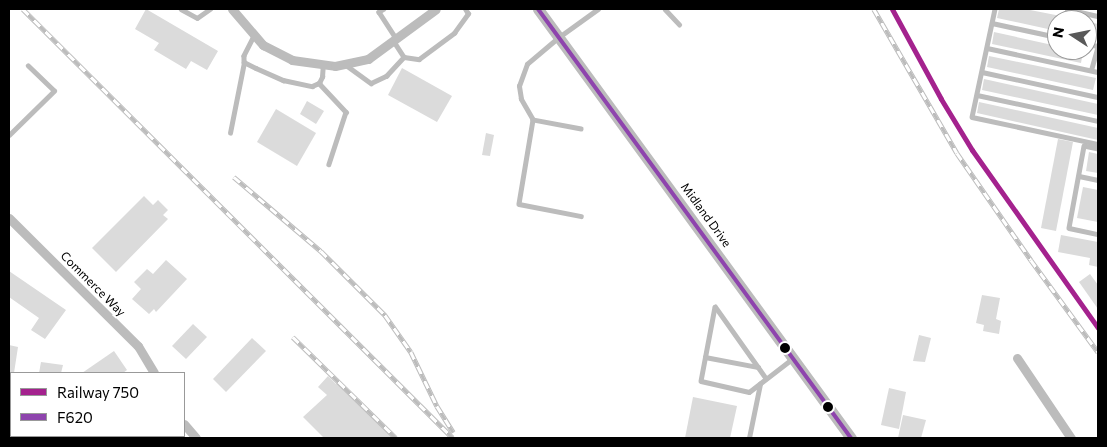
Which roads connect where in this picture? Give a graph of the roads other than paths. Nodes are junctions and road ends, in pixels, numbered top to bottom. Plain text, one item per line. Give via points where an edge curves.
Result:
1 (181, 9) edge
2 (210, 9) edge
3 (232, 9) edge
4 (384, 9) edge
5 (436, 9) edge
6 (465, 9) edge
7 (538, 9) edge
8 (598, 9) edge
9 (665, 9) edge
10 (996, 9) edge
11 (992, 23) junction
12 (679, 24) dead end
13 (1047, 35) edge
14 (254, 36) junction
15 (559, 37) junction
16 (394, 39) junction
17 (1098, 46) edge
18 (987, 48) junction
19 (404, 57) junction
20 (244, 62) junction
21 (323, 64) junction
22 (344, 64) junction
23 (28, 66) dead end
24 (1091, 70) junction
25 (982, 72) junction
26 (1098, 72) edge
27 (319, 83) junction
28 (977, 95) junction
29 (1098, 97) edge
30 (534, 120) junction
31 (1098, 121) edge
32 (581, 129) dead end
33 (230, 133) dead end
34 (9, 135) edge
35 (1098, 144) edge
36 (1098, 149) edge
37 (329, 164) dead end
38 (1079, 176) junction
39 (1098, 180) edge
40 (581, 216) dead end
41 (9, 218) edge
42 (1098, 234) edge
43 (705, 357) junction
44 (793, 358) junction
45 (1017, 358) dead end
46 (758, 367) junction
47 (153, 372) edge
48 (766, 378) junction
49 (760, 384) junction
50 (185, 425) edge
51 (196, 438) edge
52 (749, 438) edge
53 (851, 438) edge
54 (1071, 438) edge

1 - 2 lane via 197,18
3 - 14 street
4 - 16 lane via 379,12
5 - 16 street
6 - 19 lane via 468,14 454,33 419,59
7 - 15 street, Midland Drive
8 - 15 lane
9 - 12 lane
10 - 11 lane
11 - 13 lane
11 - 18 lane
14 - 20 lane
14 - 21 street via 263,45 292,60
15 - 30 lane via 527,64 519,86 521,99
15 - 44 street, Midland Drive
16 - 19 lane
16 - 22 street via 368,59
17 - 24 lane
18 - 24 lane
18 - 25 lane
19 - 22 lane via 386,76 371,83
20 - 27 lane via 283,80 312,86
20 - 33 lane
21 - 22 street
21 - 27 lane
23 - 34 lane via 54,91
24 - 26 lane
25 - 28 lane
25 - 29 lane
27 - 37 lane via 346,112
28 - 31 lane
28 - 35 lane via 972,117
30 - 32 lane
30 - 40 lane via 518,204
36 - 38 lane via 1084,146
38 - 39 lane
38 - 42 lane via 1068,228
41 - 47 street, Commerce Way via 138,346
43 - 46 lane
43 - 46 lane via 715,307
43 - 49 lane via 701,381 749,392
44 - 48 lane
44 - 53 street, Midland Drive
45 - 54 street
46 - 48 lane
48 - 49 lane
49 - 52 lane
50 - 51 street

